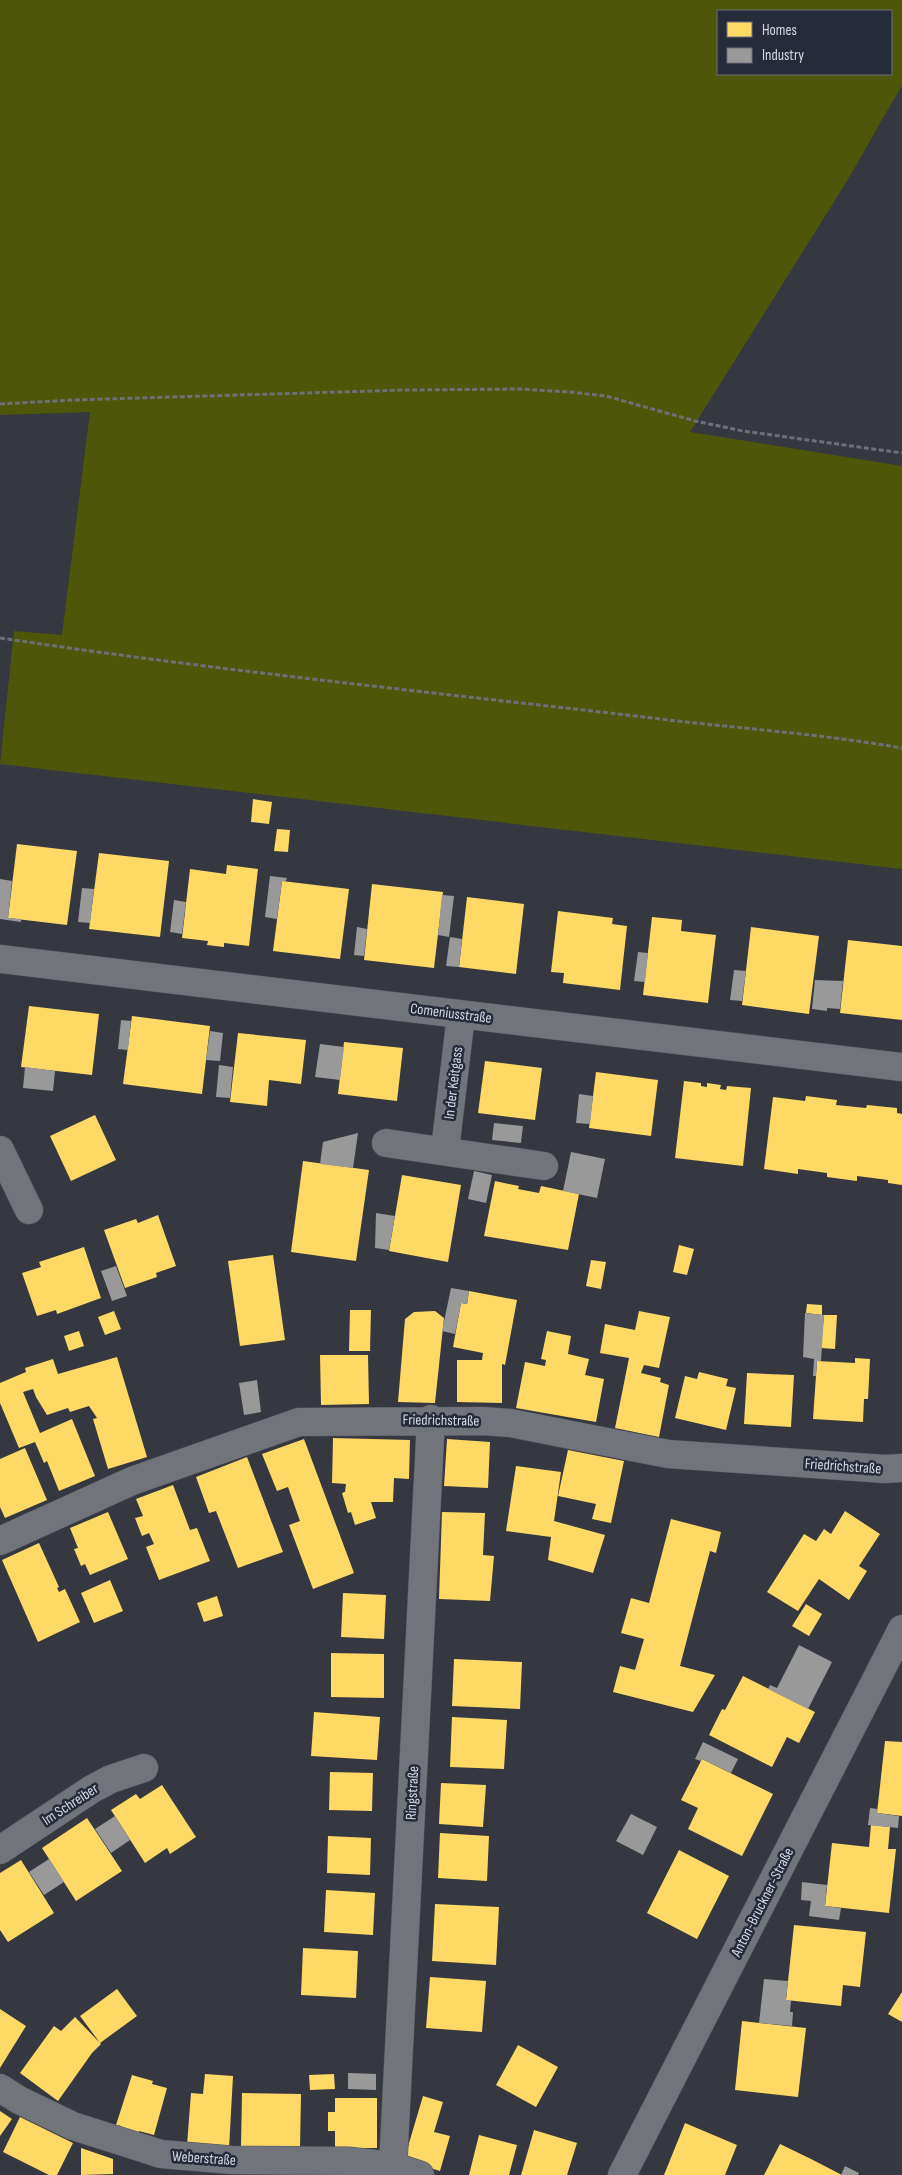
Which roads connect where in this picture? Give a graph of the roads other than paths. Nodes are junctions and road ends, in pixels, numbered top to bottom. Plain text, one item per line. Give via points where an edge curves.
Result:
1 (0, 959) edge
2 (461, 1015) junction
3 (902, 1066) edge
4 (386, 1143) dead end
5 (0, 1150) edge
6 (445, 1150) junction
7 (544, 1166) dead end
8 (29, 1210) dead end
9 (431, 1420) junction
10 (902, 1468) edge
11 (0, 1541) edge
12 (902, 1629) edge
13 (144, 1768) dead end
14 (0, 1850) edge
15 (0, 2088) edge
16 (393, 2166) junction
17 (195, 2167) edge
18 (420, 2175) edge
19 (622, 2175) edge

1 - 2 street, Comeniusstraße
2 - 3 street, Comeniusstraße
2 - 6 street, In der Keitgass
4 - 6 street
5 - 8 street
6 - 7 street
9 - 10 street, Friedrichstraße via 510,1423 668,1454
9 - 11 street, Friedrichstraße via 299,1422 132,1481
9 - 16 street, Ringstraße
12 - 19 street, Anton-Bruckner-Straße
13 - 14 street, Im Schreiber via 92,1788
15 - 17 street, Weberstraße via 47,2115
16 - 17 street, Weberstraße via 348,2161
16 - 18 street, Weberstraße

